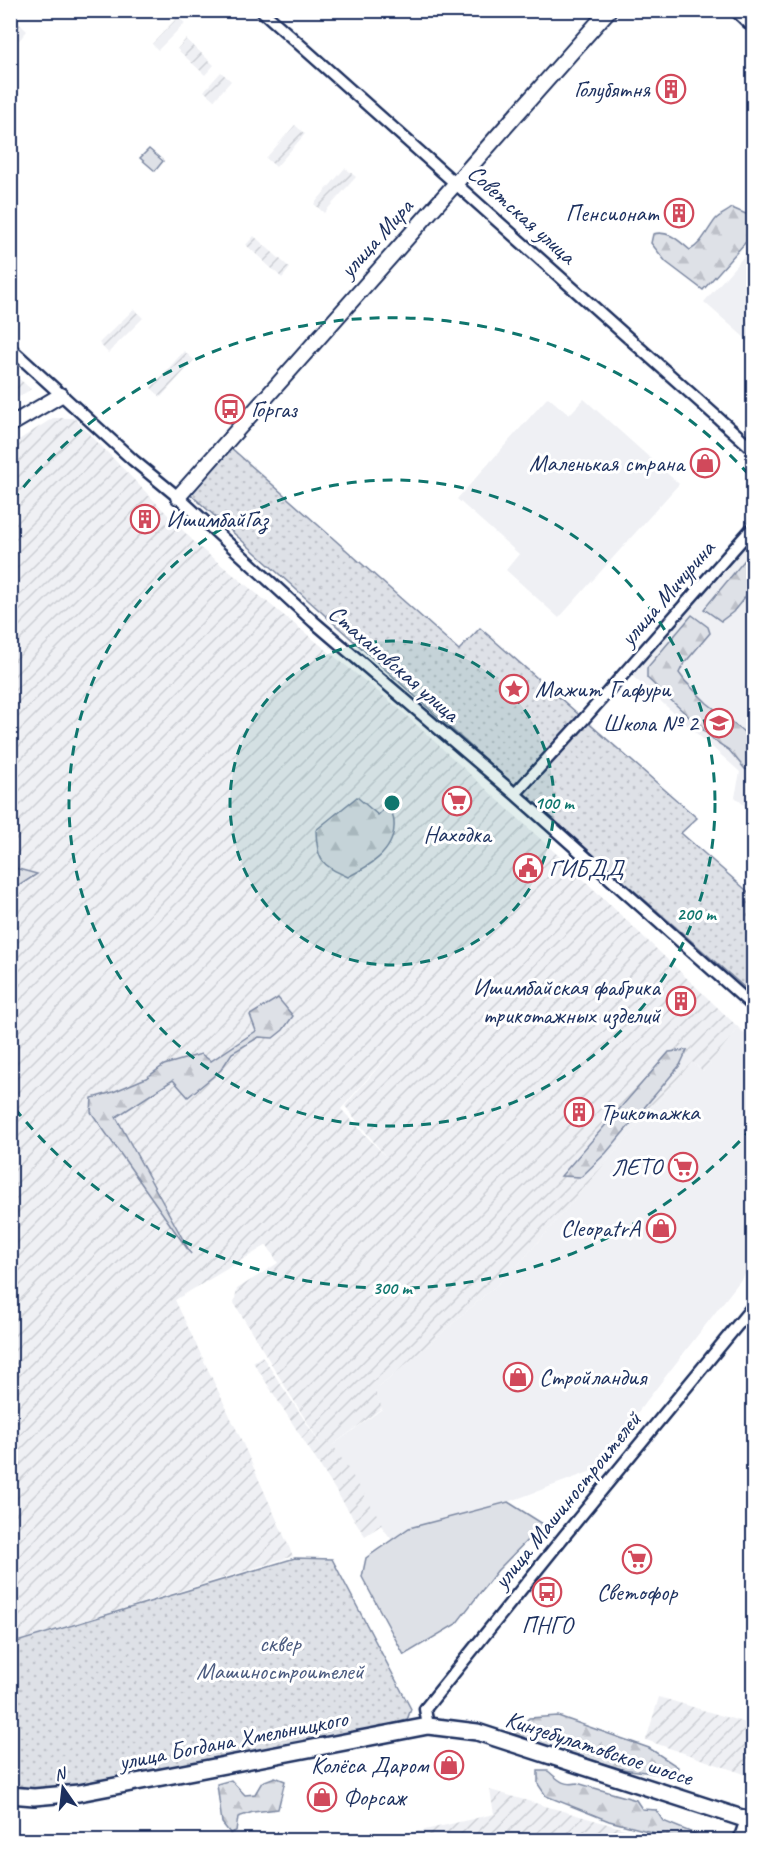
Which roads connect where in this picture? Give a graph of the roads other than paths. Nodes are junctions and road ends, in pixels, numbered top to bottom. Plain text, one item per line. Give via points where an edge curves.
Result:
1 (261, 10) edge
2 (609, 10) edge
3 (735, 10) edge
4 (753, 28) edge
5 (456, 183) junction
6 (10, 348) edge
7 (62, 395) junction
8 (10, 425) edge
9 (753, 450) edge
10 (177, 497) junction
11 (753, 526) edge
12 (515, 794) junction
13 (753, 1007) edge
14 (753, 1305) edge
15 (428, 1726) junction
16 (10, 1795) edge
17 (750, 1821) edge
18 (739, 1840) edge

1 - 5 street, Советская улица
2 - 5 street, улица Мира
3 - 4 street
5 - 9 street, Советская улица
5 - 10 street, улица Мира
6 - 7 street, Стахановская улица
7 - 8 street
7 - 10 street, Стахановская улица
10 - 12 street, Стахановская улица via 314,622
11 - 12 street, улица Мичурина
12 - 13 street, Стахановская улица
14 - 15 street, улица Машиностроителей via 425,1709
15 - 16 main road, улица Богдана Хмельницкого via 79,1793
15 - 17 main road, Кинзебулатовское шоссе via 477,1732
17 - 18 street

